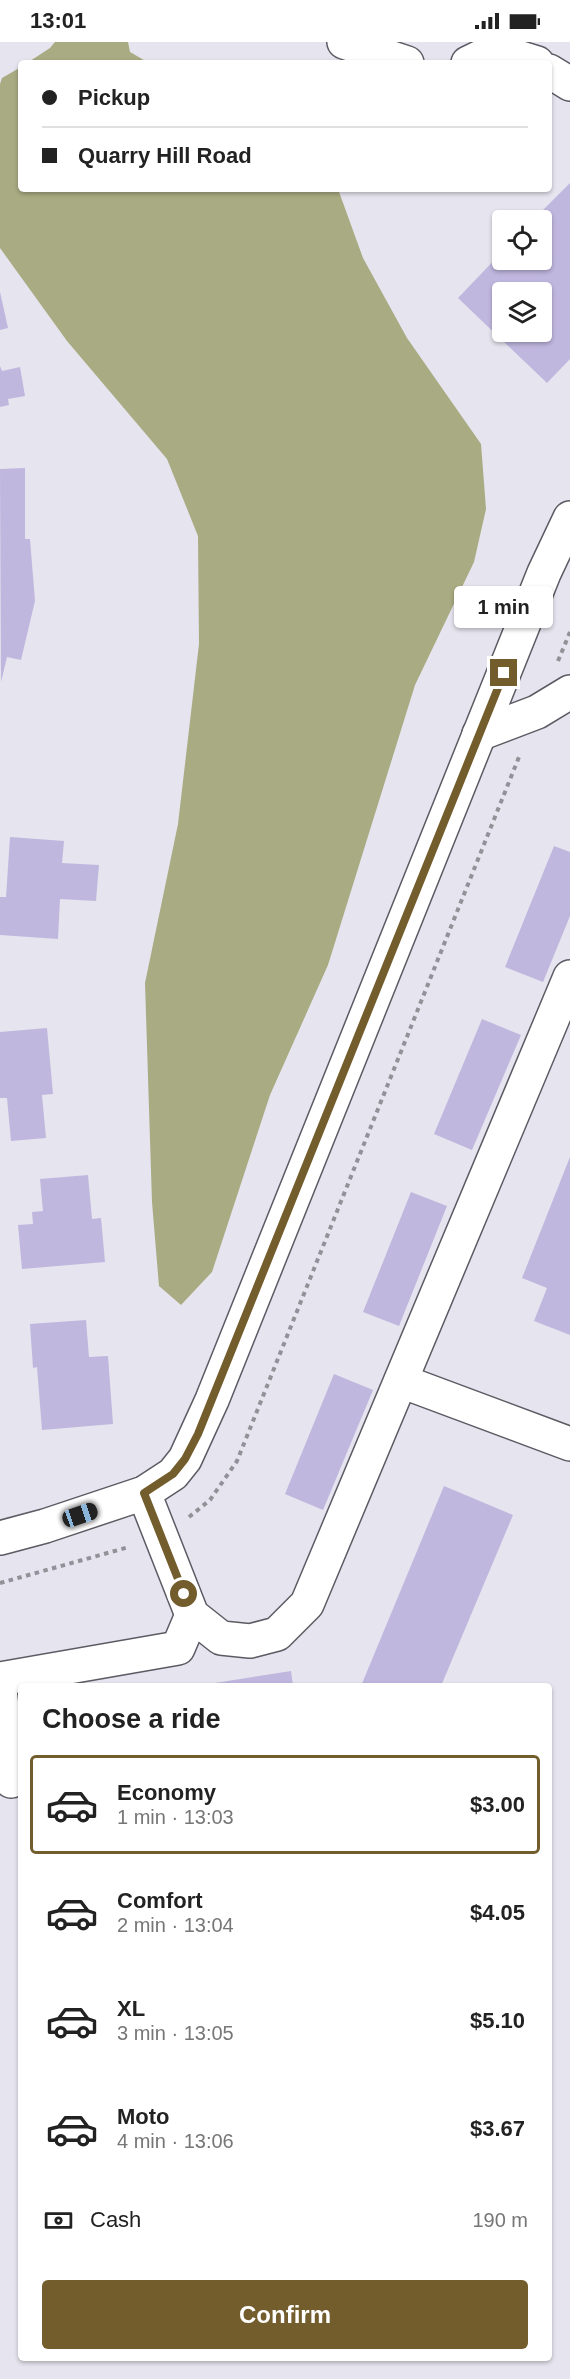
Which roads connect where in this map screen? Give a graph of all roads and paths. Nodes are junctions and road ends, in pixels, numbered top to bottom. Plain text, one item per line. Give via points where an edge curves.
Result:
1 (345, 42) edge
2 (398, 60) edge
3 (474, 60) edge
4 (527, 60) edge
5 (552, 73) edge
6 (570, 84) edge
7 (570, 518) edge
8 (570, 692) edge
9 (479, 734) junction
10 (570, 977) edge
11 (401, 1381) junction
12 (570, 1444) edge
13 (144, 1493) junction
14 (0, 1538) edge
15 (192, 1615) junction
16 (0, 1678) edge
17 (0, 1690) edge
18 (11, 1781) dead end

1 - 2 street
3 - 4 street via 495,50
5 - 6 street
7 - 9 street
8 - 9 street via 537,712
9 - 13 street via 198,1434 173,1474
10 - 11 street
11 - 12 street
11 - 15 street via 307,1604 277,1634 250,1641 221,1638
13 - 14 street
13 - 15 street
15 - 16 street via 178,1648
17 - 18 street

